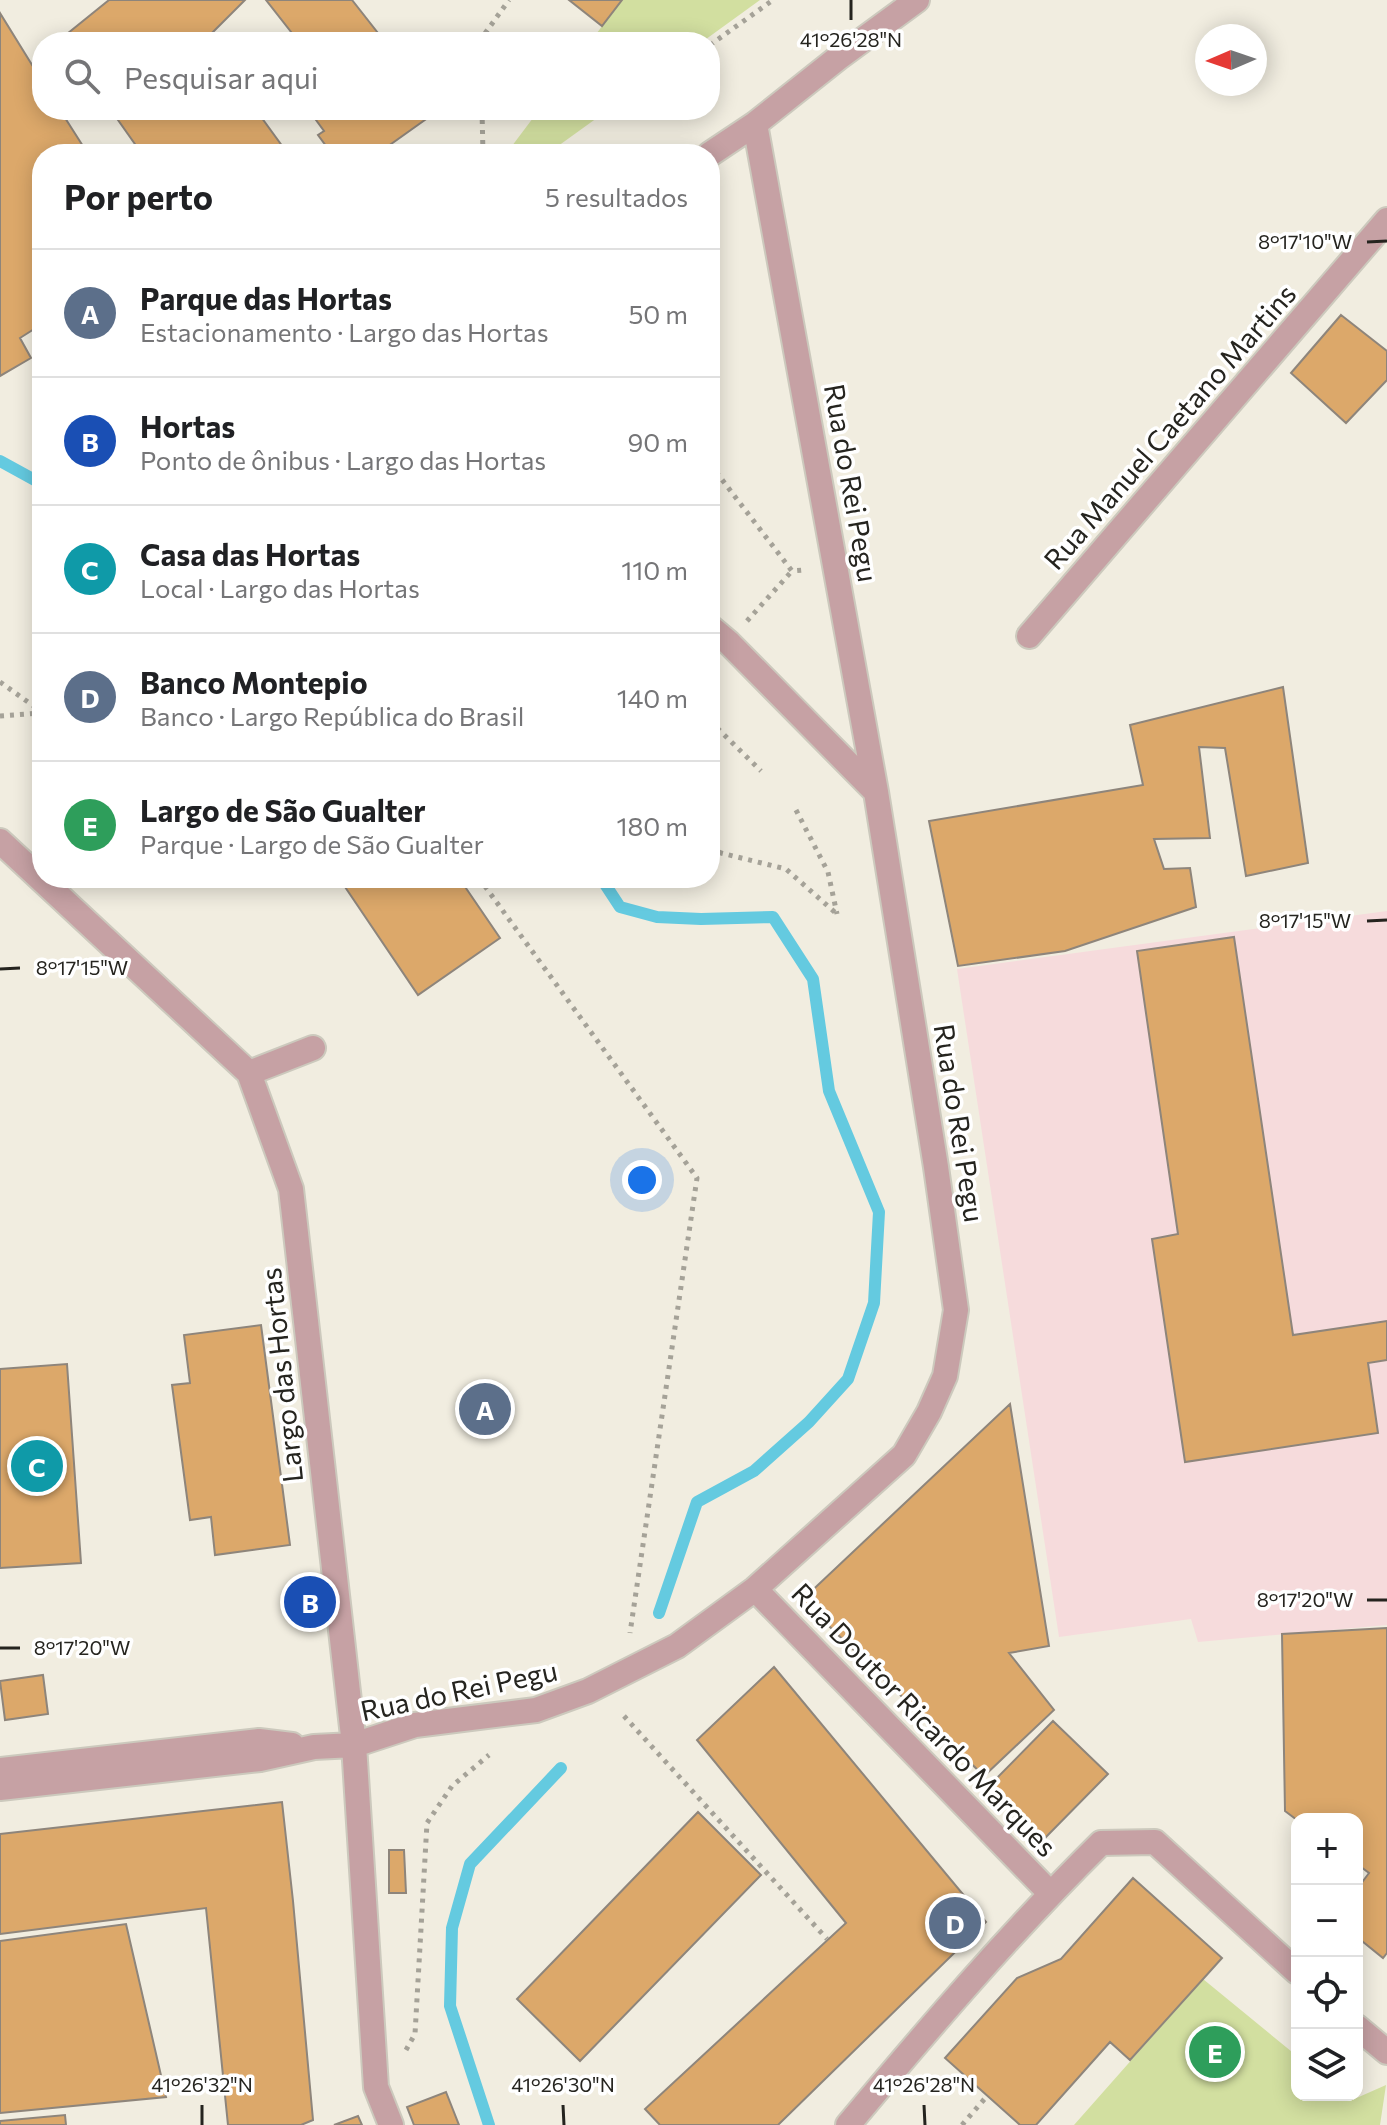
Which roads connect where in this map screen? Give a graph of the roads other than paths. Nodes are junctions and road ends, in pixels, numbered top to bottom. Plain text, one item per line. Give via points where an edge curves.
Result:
1 (917, 0) edge
2 (755, 124) junction
3 (720, 147) edge
4 (1387, 220) edge
5 (720, 635) edge
6 (1029, 636) dead end
7 (876, 792) junction
8 (0, 841) edge
9 (32, 871) edge
10 (50, 888) edge
11 (313, 1048) dead end
12 (249, 1073) junction
13 (755, 1589) junction
14 (354, 1745) junction
15 (314, 1747) junction
16 (0, 1770) edge
17 (0, 1788) edge
18 (1050, 1893) junction
19 (1291, 1966) edge
20 (1359, 2029) edge
21 (1387, 2052) edge
22 (391, 2125) edge
23 (848, 2125) edge

1 - 2 street
2 - 3 street
2 - 7 street, Rua do Rei Pegu
4 - 6 street, Rua Manuel Caetano Martins
5 - 7 street
7 - 13 street, Rua do Rei Pegu via 956,1310 945,1376 904,1455
8 - 9 street
10 - 12 street
11 - 12 street
12 - 14 street, Largo das Hortas via 291,1189
13 - 14 street, Rua do Rei Pegu via 677,1646 588,1691 536,1710 415,1725
13 - 18 street, Rua Doutor Ricardo Marques
14 - 15 street, Rua do Rei Pegu
14 - 22 street, Largo das Hortas via 376,2087
15 - 16 street, Rua do Rei Pegu via 259,1741
15 - 17 street, Rua do Rei Pegu via 260,1759
18 - 19 street via 1101,1843 1155,1842
18 - 23 street
20 - 21 street

